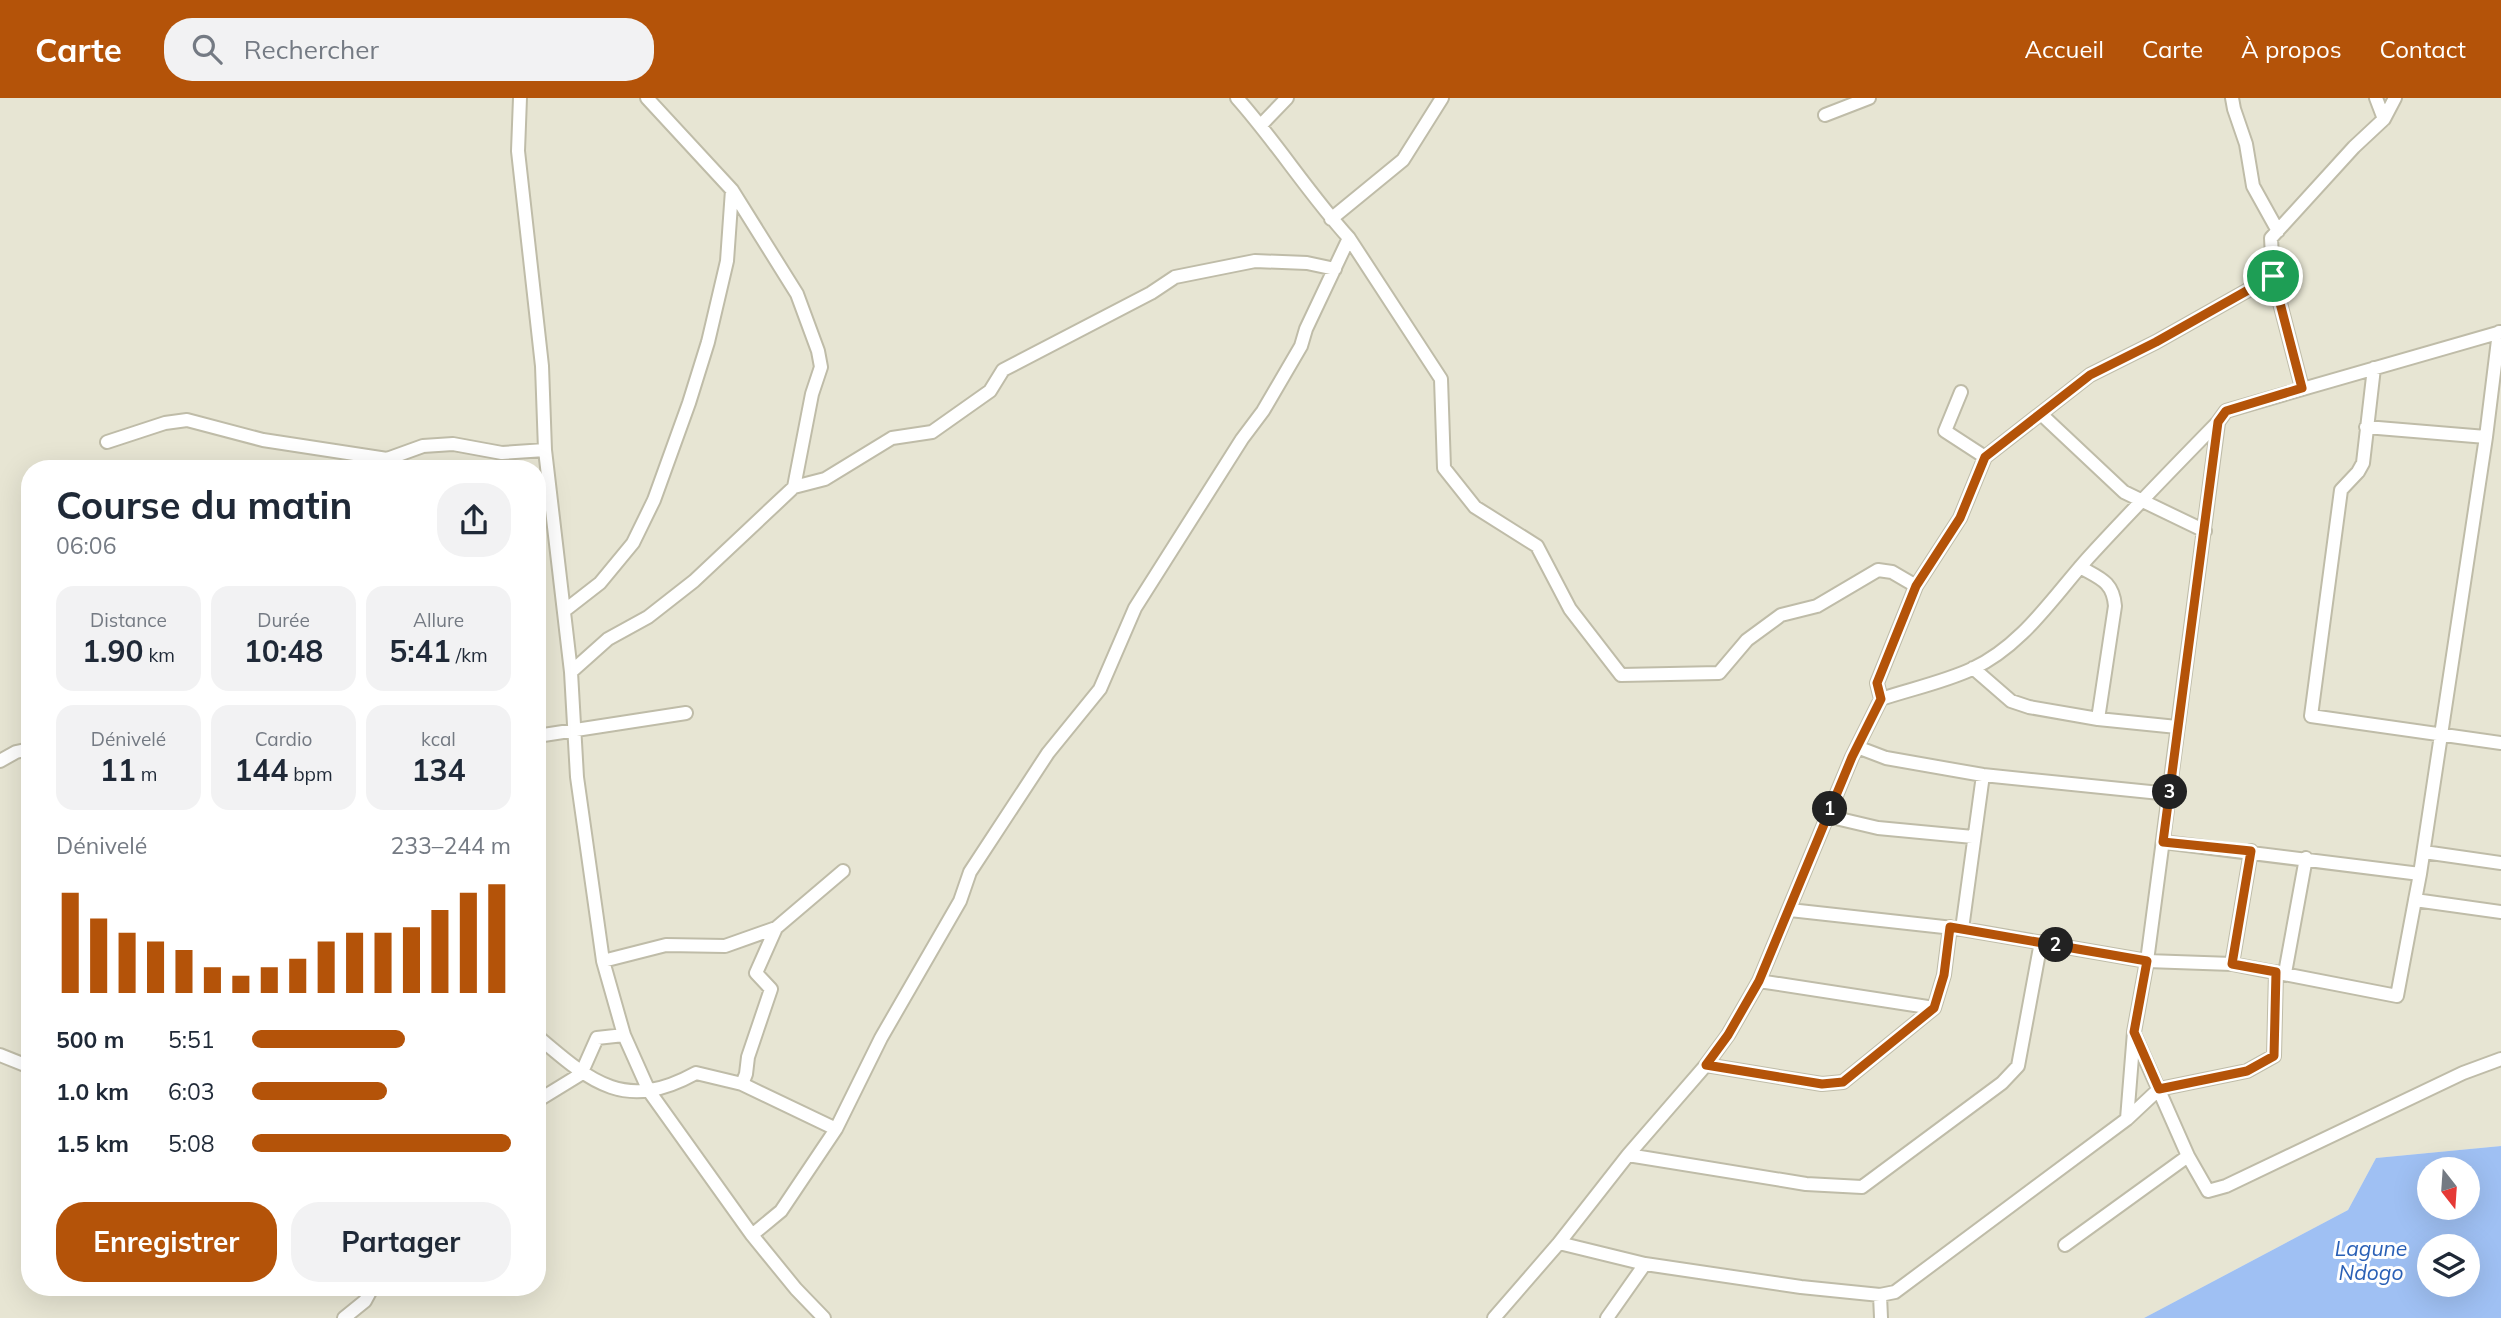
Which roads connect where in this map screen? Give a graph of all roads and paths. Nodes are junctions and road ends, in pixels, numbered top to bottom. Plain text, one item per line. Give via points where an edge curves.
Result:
1 (520, 98) edge
2 (647, 98) edge
3 (1237, 98) edge
4 (1287, 98) edge
5 (1442, 98) edge
6 (1869, 98) edge
7 (2232, 98) edge
8 (2376, 98) edge
9 (2395, 98) edge
10 (1825, 115) dead end
11 (2384, 119) junction
12 (1261, 125) junction
13 (732, 190) junction
14 (1331, 219) junction
15 (2278, 231) junction
16 (1349, 238) junction
17 (1335, 269) junction
18 (2273, 276) junction
19 (2500, 332) edge
20 (2374, 368) junction
21 (2302, 388) junction
22 (1961, 391) dead end
23 (2041, 414) junction
24 (2218, 422) junction
25 (2366, 427) junction
26 (2486, 438) junction
27 (107, 442) dead end
28 (545, 450) junction
29 (1985, 457) junction
30 (794, 487) junction
31 (2141, 499) junction
32 (2205, 531) junction
33 (2080, 567) junction
34 (1916, 586) junction
35 (564, 611) junction
36 (1973, 668) junction
37 (571, 672) junction
38 (1881, 699) junction
39 (686, 713) dead end
40 (2098, 719) junction
41 (2177, 727) junction
42 (574, 729) junction
43 (546, 734) edge
44 (2443, 734) junction
45 (2501, 743) edge
46 (1857, 747) junction
47 (21, 751) edge
48 (0, 761) edge
49 (1983, 775) junction
50 (2170, 794) junction
51 (1827, 816) junction
52 (1973, 837) junction
53 (2163, 842) junction
54 (2251, 851) junction
55 (2424, 852) junction
56 (2306, 858) junction
57 (2501, 863) edge
58 (843, 871) dead end
59 (2420, 874) junction
60 (2415, 900) junction
61 (1790, 909) junction
62 (2501, 912) edge
63 (776, 928) junction
64 (1956, 928) junction
65 (2040, 942) junction
66 (603, 961) junction
67 (2147, 961) junction
68 (2232, 964) junction
69 (2281, 972) junction
70 (1759, 981) junction
71 (1934, 1008) junction
72 (2134, 1032) junction
73 (624, 1035) junction
74 (546, 1044) edge
75 (0, 1055) edge
76 (2501, 1059) edge
77 (21, 1063) edge
78 (1706, 1065) junction
79 (581, 1074) junction
80 (742, 1084) junction
81 (2159, 1089) junction
82 (649, 1091) junction
83 (546, 1095) edge
84 (2127, 1119) junction
85 (836, 1129) junction
86 (1628, 1155) junction
87 (2189, 1156) junction
88 (752, 1235) junction
89 (1559, 1242) junction
90 (2065, 1245) dead end
91 (1645, 1264) junction
92 (1880, 1295) junction
93 (368, 1296) edge
94 (344, 1318) edge
95 (824, 1318) edge
96 (1494, 1318) edge
97 (1607, 1318) edge
98 (1881, 1318) edge

1 - 28 street via 519,151 542,366
2 - 13 street
3 - 12 street
4 - 12 street
5 - 14 street via 1403,160
6 - 10 street
7 - 15 street via 2253,186
8 - 11 street
9 - 11 street
11 - 15 street
12 - 14 street
13 - 30 street via 797,294 818,351 821,367 811,394
13 - 35 street via 727,261 708,342 654,500 625,553 600,583
14 - 16 street
15 - 18 street via 2271,238
16 - 17 street
16 - 34 street via 1441,379 1444,468 1475,507 1537,546 1570,610 1621,676 1718,673 1747,640 1781,615 1817,606 1878,569
17 - 30 street via 1255,261 1175,277 1003,370 990,391 932,432 892,438 825,479
17 - 85 street via 1295,358 1135,608 1100,689 1041,763 970,872 960,901 881,1038
18 - 21 street
18 - 23 street via 2090,375
19 - 20 street
19 - 26 street
20 - 21 street
20 - 25 street
21 - 24 street via 2226,411
22 - 29 street via 1945,431
23 - 29 street
23 - 31 street via 2124,492
24 - 31 street
24 - 32 street
25 - 26 street
25 - 44 street via 2362,463 2341,490 2311,716
26 - 44 street
27 - 28 street via 187,420 263,440 387,459 423,446 453,444 502,453
28 - 35 street
29 - 34 street via 1960,518
30 - 37 street via 694,581 648,617 608,639
31 - 32 street
31 - 33 street
32 - 41 street
33 - 36 street via 2029,627
33 - 40 street via 2111,587 2114,595
34 - 38 street via 1877,683
35 - 37 street
36 - 38 street
36 - 40 street via 2011,701
37 - 42 street
38 - 46 street
39 - 42 street
40 - 41 street
41 - 50 street
42 - 43 street
42 - 66 street
44 - 45 street
44 - 55 street
46 - 49 street via 1886,758
46 - 51 street
47 - 48 street
49 - 50 street
49 - 52 street
50 - 53 street
51 - 52 street via 1878,828
51 - 61 street
52 - 64 street
53 - 54 street
53 - 67 street
54 - 56 street
54 - 68 street
55 - 57 street
55 - 59 street
56 - 59 street
56 - 69 street
58 - 63 street
59 - 60 street
60 - 62 street
60 - 69 street via 2397,996
61 - 64 street
61 - 70 street
63 - 66 street via 725,946 666,945
63 - 80 street via 756,972 771,989
64 - 65 street
64 - 71 street
65 - 67 street
65 - 86 street via 2018,1066 2002,1083 1862,1187 1806,1184
66 - 73 street
67 - 68 street
67 - 72 street
68 - 69 street
69 - 81 street via 2274,1056 2247,1071
70 - 71 street
70 - 78 street
71 - 78 street via 1843,1082 1822,1084
72 - 81 street
72 - 84 street
73 - 79 street via 597,1038
73 - 82 street
74 - 79 street
75 - 77 street
76 - 87 street via 2226,1186 2208,1191
78 - 86 street
79 - 82 street via 616,1090
79 - 83 street
80 - 82 street via 696,1073 673,1086
80 - 85 street
81 - 84 street
81 - 87 street
82 - 88 street
84 - 92 street via 1895,1292
85 - 88 street via 781,1211
86 - 89 street
87 - 90 street
88 - 95 street
89 - 91 street
89 - 96 street
91 - 92 street
91 - 97 street
92 - 98 street
93 - 94 street

